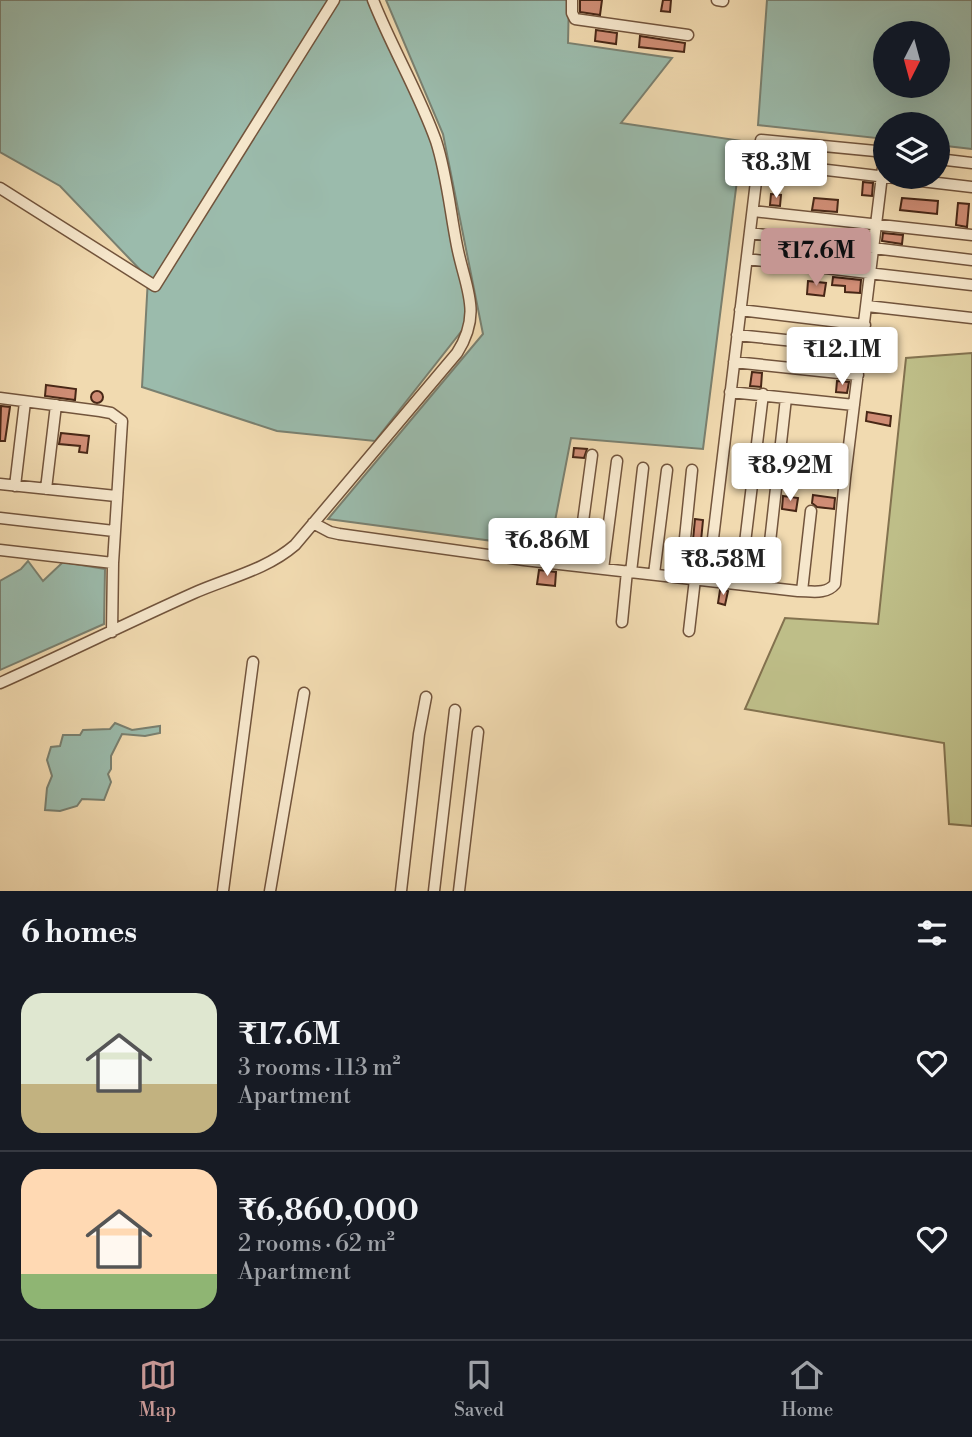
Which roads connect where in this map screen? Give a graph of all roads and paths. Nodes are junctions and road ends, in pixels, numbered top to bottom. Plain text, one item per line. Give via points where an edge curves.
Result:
1 (334, 0) edge
2 (373, 0) edge
3 (572, 0) edge
4 (688, 35) dead end
5 (873, 150) edge
6 (950, 160) edge
7 (759, 162) junction
8 (972, 163) edge
9 (873, 176) edge
10 (950, 185) edge
11 (972, 187) edge
12 (0, 188) edge
13 (880, 189) edge
14 (753, 211) junction
15 (876, 223) junction
16 (750, 233) junction
17 (972, 235) edge
18 (873, 250) junction
19 (747, 259) junction
20 (972, 260) edge
21 (870, 272) junction
22 (972, 285) edge
23 (867, 306) junction
24 (740, 310) junction
25 (972, 318) edge
26 (865, 325) junction
27 (737, 335) junction
28 (862, 348) junction
29 (734, 362) junction
30 (858, 375) junction
31 (730, 391) junction
32 (762, 394) junction
33 (0, 398) edge
34 (786, 398) junction
35 (25, 402) junction
36 (56, 405) junction
37 (854, 405) junction
38 (592, 455) dead end
39 (617, 461) dead end
40 (643, 468) dead end
41 (667, 470) dead end
42 (692, 470) dead end
43 (0, 484) edge
44 (15, 486) junction
45 (46, 489) junction
46 (116, 496) junction
47 (811, 511) dead end
48 (0, 518) edge
49 (313, 523) junction
50 (114, 531) junction
51 (0, 551) edge
52 (113, 563) junction
53 (577, 566) junction
54 (603, 569) junction
55 (629, 571) junction
56 (654, 574) junction
57 (681, 577) junction
58 (695, 579) junction
59 (708, 580) junction
60 (740, 584) junction
61 (765, 587) junction
62 (802, 591) junction
63 (622, 622) dead end
64 (689, 631) dead end
65 (113, 632) junction
66 (253, 662) dead end
67 (0, 683) edge
68 (304, 693) dead end
69 (426, 697) dead end
70 (456, 710) dead end
71 (478, 732) dead end
72 (223, 891) edge
73 (270, 891) edge
74 (401, 891) edge
75 (434, 891) edge
76 (459, 891) edge

1 - 12 street via 155,286
2 - 49 street via 435,141 470,302 470,327 457,353
3 - 4 street via 575,19
5 - 7 street via 761,140
6 - 8 street
7 - 9 street
7 - 14 street
10 - 11 street
13 - 15 street
14 - 15 street
14 - 16 street
15 - 17 street
15 - 18 street
16 - 18 street
16 - 19 street
18 - 20 street
18 - 21 street
19 - 21 street
19 - 24 street
21 - 22 street
21 - 23 street
23 - 25 street
23 - 26 street
24 - 26 street
24 - 27 street
26 - 28 street
27 - 28 street
27 - 29 street
28 - 30 street
29 - 30 street
29 - 31 street
30 - 37 street
31 - 32 street
31 - 59 street
32 - 34 street
32 - 60 street
33 - 35 street
34 - 37 street
34 - 61 street
35 - 36 street
35 - 44 street
36 - 45 street
36 - 46 street via 111,413 122,421
37 - 62 street via 835,584 824,592
38 - 53 street
39 - 54 street
40 - 55 street
41 - 56 street
42 - 57 street
43 - 44 street
44 - 45 street
45 - 46 street
46 - 50 street
47 - 62 street
48 - 50 street
49 - 53 street via 352,537
49 - 65 street via 280,557
50 - 52 street
51 - 52 street
52 - 65 street
53 - 54 street
54 - 55 street
55 - 56 street
55 - 63 street
56 - 57 street
57 - 58 street
58 - 59 street
58 - 64 street
59 - 60 street
60 - 61 street
61 - 62 street
65 - 67 street
66 - 72 street
68 - 73 street
69 - 74 street
70 - 75 street
71 - 76 street

